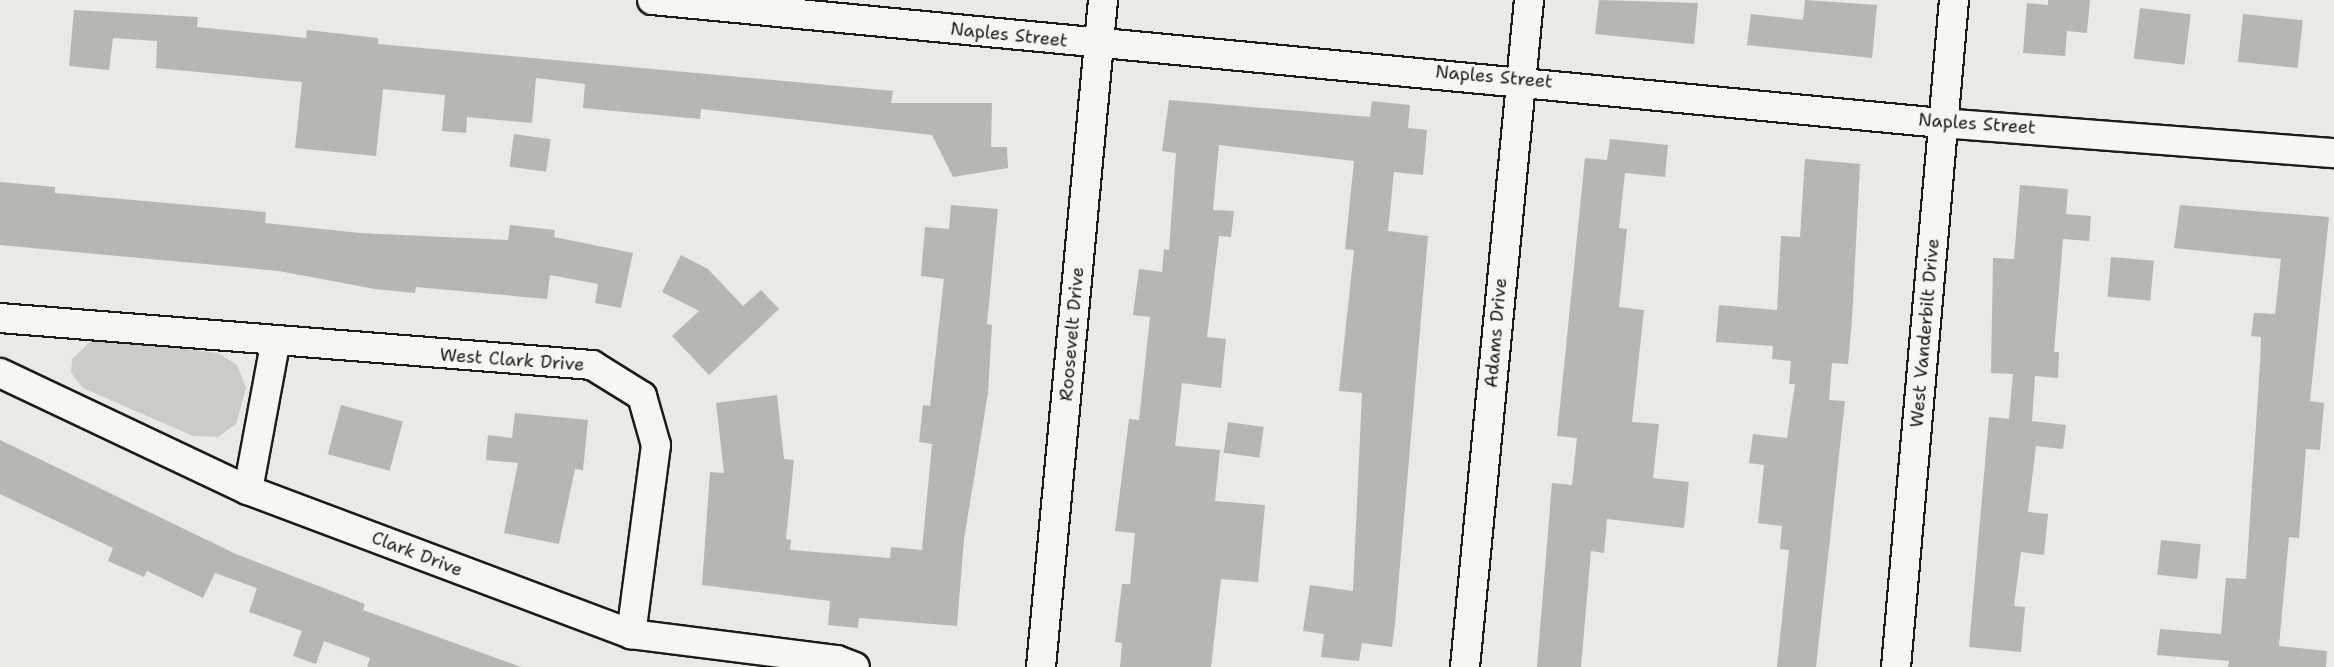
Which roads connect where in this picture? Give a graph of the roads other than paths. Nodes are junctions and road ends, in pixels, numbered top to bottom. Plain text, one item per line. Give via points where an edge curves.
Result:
1 (652, 0) edge
2 (1103, 0) edge
3 (1529, 0) edge
4 (1954, 0) edge
5 (1100, 44) junction
6 (1519, 79) junction
7 (1942, 123) junction
8 (2334, 153) edge
9 (0, 318) edge
10 (275, 344) junction
11 (0, 373) edge
12 (248, 490) junction
13 (631, 634) junction
14 (855, 667) edge
15 (1041, 667) edge
16 (1465, 667) edge
17 (1896, 667) edge

1 - 5 street, Naples Street
2 - 5 street, Roosevelt Drive
3 - 6 street, Adams Drive
4 - 7 street, West Vanderbilt Drive
5 - 6 street, Naples Street
5 - 15 street, Roosevelt Drive
6 - 7 street, Naples Street
6 - 16 street, Adams Drive
7 - 8 street, Naples Street
7 - 17 street, West Vanderbilt Drive
9 - 10 street, West Clark Drive
10 - 12 street
10 - 13 street, West Clark Drive via 591,365 642,396 656,446
11 - 12 street, Clark Drive
12 - 13 street, Clark Drive
13 - 14 street, Clark Drive via 837,660

